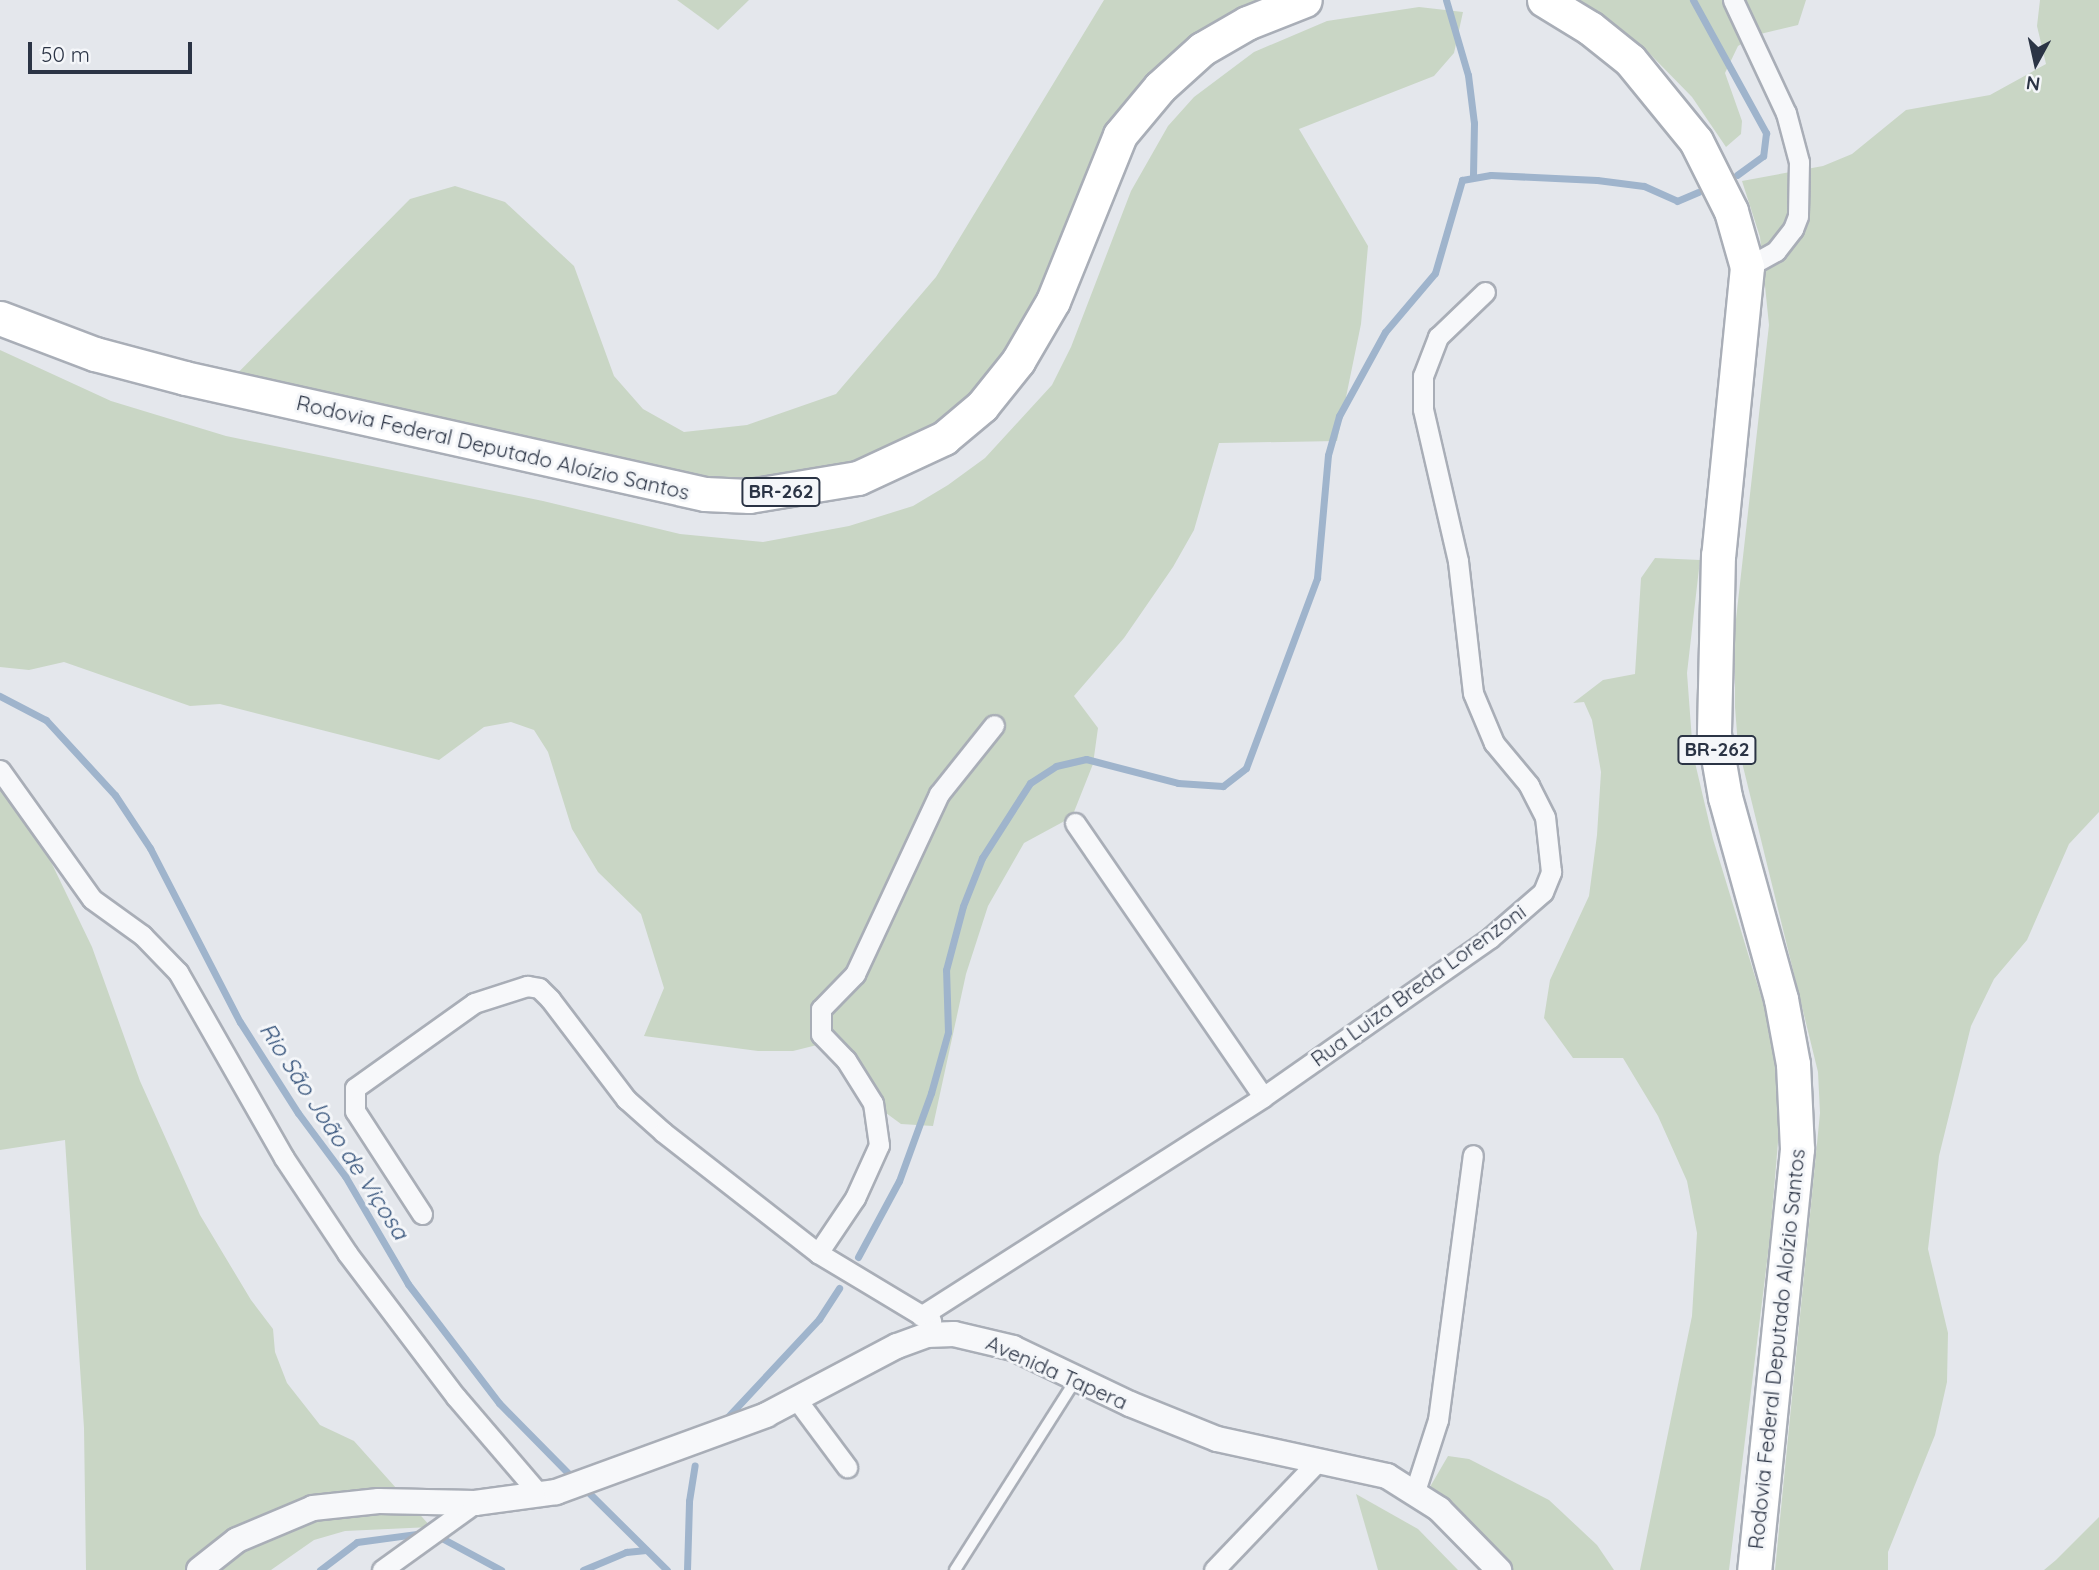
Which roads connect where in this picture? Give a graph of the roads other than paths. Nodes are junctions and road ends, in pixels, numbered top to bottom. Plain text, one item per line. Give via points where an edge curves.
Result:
1 (1305, 0) edge
2 (1544, 0) edge
3 (1733, 0) edge
4 (1747, 267) junction
5 (1485, 292) dead end
6 (0, 318) edge
7 (994, 725) dead end
8 (0, 770) edge
9 (1075, 823) dead end
10 (1263, 1097) junction
11 (1473, 1155) dead end
12 (422, 1213) dead end
13 (818, 1253) junction
14 (921, 1316) junction
15 (954, 1334) junction
16 (1077, 1378) junction
17 (797, 1400) junction
18 (1320, 1460) junction
19 (847, 1467) dead end
20 (1415, 1491) junction
21 (549, 1494) junction
22 (475, 1503) junction
23 (199, 1570) edge
24 (382, 1570) edge
25 (956, 1570) edge
26 (1214, 1570) edge
27 (1499, 1570) edge
28 (1754, 1570) edge

1 - 6 highway, Rodovia Federal Deputado Aloízio Santos / BR-262 via 1247,23 1202,50 1160,87 1120,135 1053,301 1018,361 982,406 944,438 858,478 749,496 705,494 185,378 39,335
2 - 4 highway, Rodovia Federal Deputado Aloízio Santos / BR-262 via 1630,60 1696,141 1731,211
3 - 4 street via 1786,113 1798,162 1798,216 1793,229 1776,251
4 - 28 highway, Rodovia Federal Deputado Aloízio Santos / BR-262 via 1718,555 1714,734 1725,797 1781,999 1793,1064 1797,1149
5 - 10 street, Rua Luiza Breda Lorenzoni via 1438,337 1423,376 1423,409 1458,561 1473,693 1494,743 1529,785 1545,817 1551,872 1543,892 1490,938
7 - 13 street via 939,794 865,957 818,1016 821,1034 868,1091 879,1144 855,1198
8 - 21 street via 92,899 142,935 178,972 284,1158 347,1253 456,1397
9 - 10 street
10 - 14 street, Rua Luiza Breda Lorenzoni
11 - 20 street via 1438,1420
12 - 13 street via 355,1111 355,1088 385,1062 474,1003 527,986 539,988 550,999 626,1099
13 - 14 street
14 - 15 street
15 - 16 street, Avenida Tapera via 987,1338
15 - 17 street, Avenida Tapera via 927,1335 897,1346
16 - 18 street, Avenida Tapera via 1217,1439
16 - 25 lane
17 - 19 street
17 - 21 street, Avenida Tapera
18 - 20 street, Avenida Tapera via 1360,1467
18 - 26 street
20 - 27 street, Avenida Tapera
21 - 22 street, Avenida Tapera
22 - 23 street, Avenida Tapera via 379,1501 313,1507 237,1540
22 - 24 street

